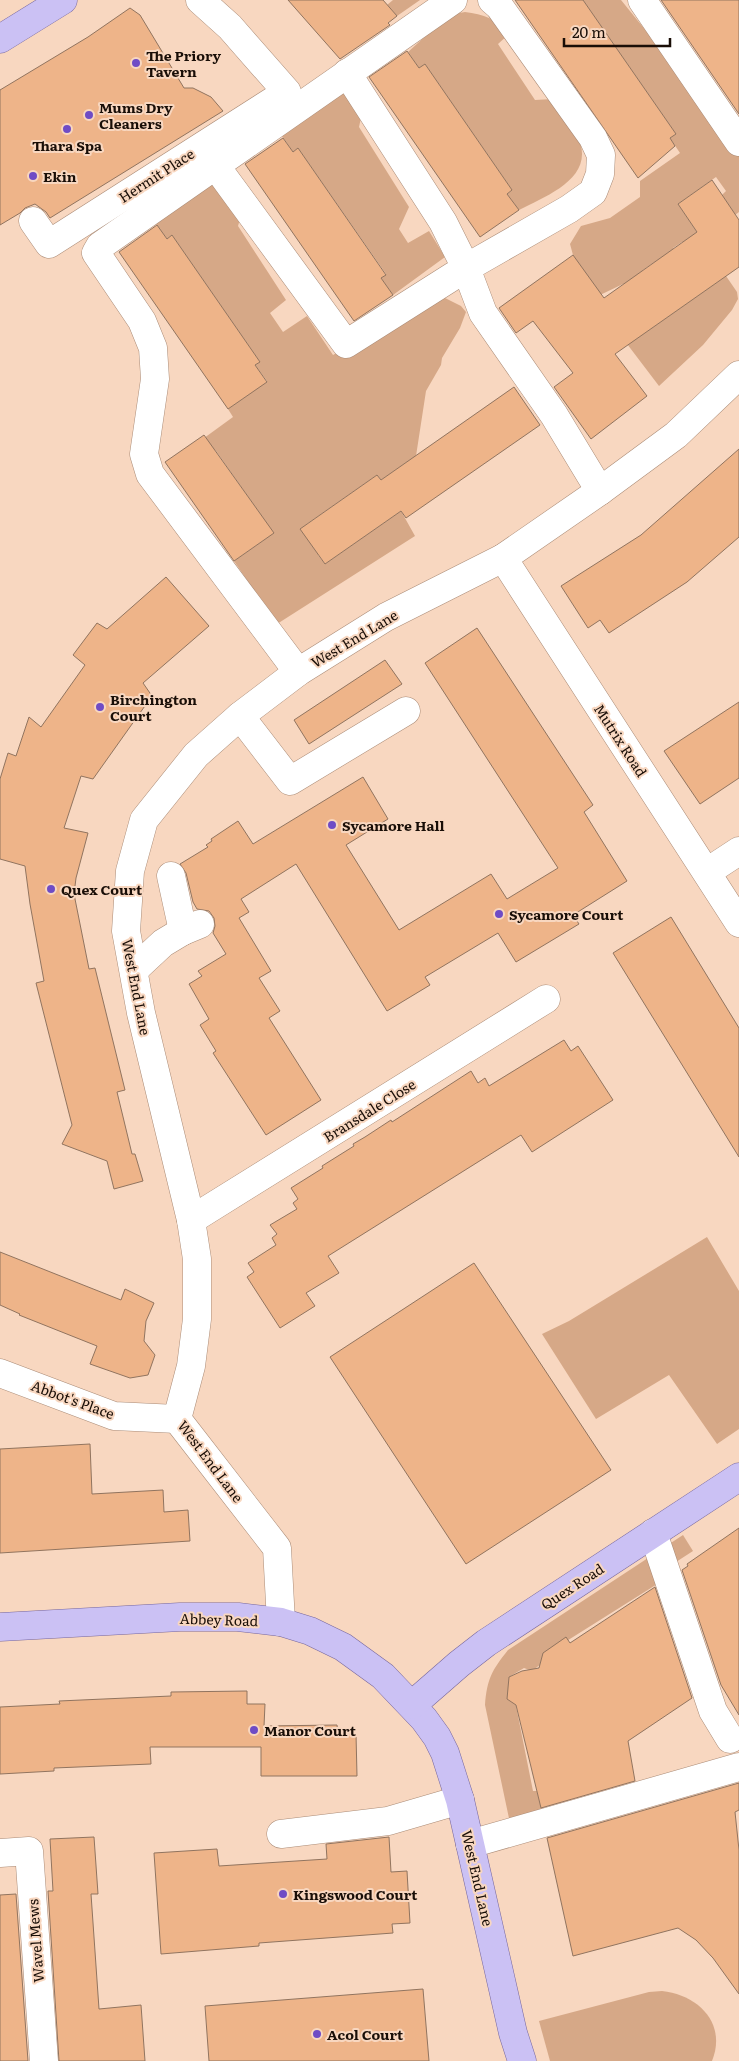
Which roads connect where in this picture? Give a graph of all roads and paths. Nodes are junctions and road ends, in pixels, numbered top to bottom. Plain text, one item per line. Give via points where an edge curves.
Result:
1 (63, 0) edge
2 (200, 0) edge
3 (453, 0) edge
4 (492, 0) edge
5 (642, 0) edge
6 (0, 39) edge
7 (347, 73) junction
8 (739, 142) edge
9 (216, 165) junction
10 (33, 221) dead end
11 (466, 268) junction
12 (739, 375) edge
13 (600, 491) junction
14 (503, 558) junction
15 (298, 672) junction
16 (406, 711) dead end
17 (240, 716) junction
18 (739, 851) edge
19 (707, 872) junction
20 (172, 876) dead end
21 (739, 923) edge
22 (134, 970) junction
23 (546, 999) dead end
24 (191, 1220) junction
25 (0, 1373) edge
26 (177, 1419) junction
27 (739, 1477) edge
28 (653, 1533) junction
29 (281, 1622) junction
30 (0, 1627) edge
31 (412, 1705) junction
32 (730, 1740) dead end
33 (739, 1767) edge
34 (460, 1800) junction
35 (281, 1834) dead end
36 (470, 1844) junction
37 (0, 1853) edge
38 (44, 2061) edge
39 (522, 2061) edge

1 - 6 main road
2 - 10 street, Hermit Place via 230,27 287,92 49,244
3 - 7 street
4 - 11 street via 593,138 601,155 600,174 593,192 569,209
5 - 8 street
7 - 9 street
7 - 11 street via 443,222
9 - 11 street via 346,344
9 - 15 street via 100,246 96,253 142,320 153,348 155,379 144,454 150,474
11 - 13 street via 483,313 554,415
12 - 13 street, West End Lane via 676,436
13 - 14 street, West End Lane
14 - 15 street, West End Lane via 386,617
14 - 19 street, Mutrix Road
15 - 17 street, West End Lane
16 - 17 street via 290,781
17 - 22 street, West End Lane via 196,755 144,820 130,871 126,931
18 - 19 street
19 - 21 street, Mutrix Road
20 - 22 street via 192,928 163,943
22 - 24 street, West End Lane via 141,1013
23 - 24 street, Bransdale Close
24 - 26 street, West End Lane via 197,1259 196,1319 191,1366
25 - 26 street, Abbot's Place via 114,1416
26 - 29 street, West End Lane via 277,1548
27 - 28 main road, Quex Road
28 - 31 main road, Quex Road via 486,1643
28 - 32 street via 713,1711
29 - 30 main road, Abbey Road via 238,1616 207,1616
29 - 31 main road, Abbey Road via 343,1647 383,1676
31 - 34 main road, West End Lane via 445,1753
33 - 36 street
34 - 35 street via 388,1821
34 - 36 main road, West End Lane
36 - 39 main road, West End Lane
37 - 38 street, Wavel Mews via 29,1851

